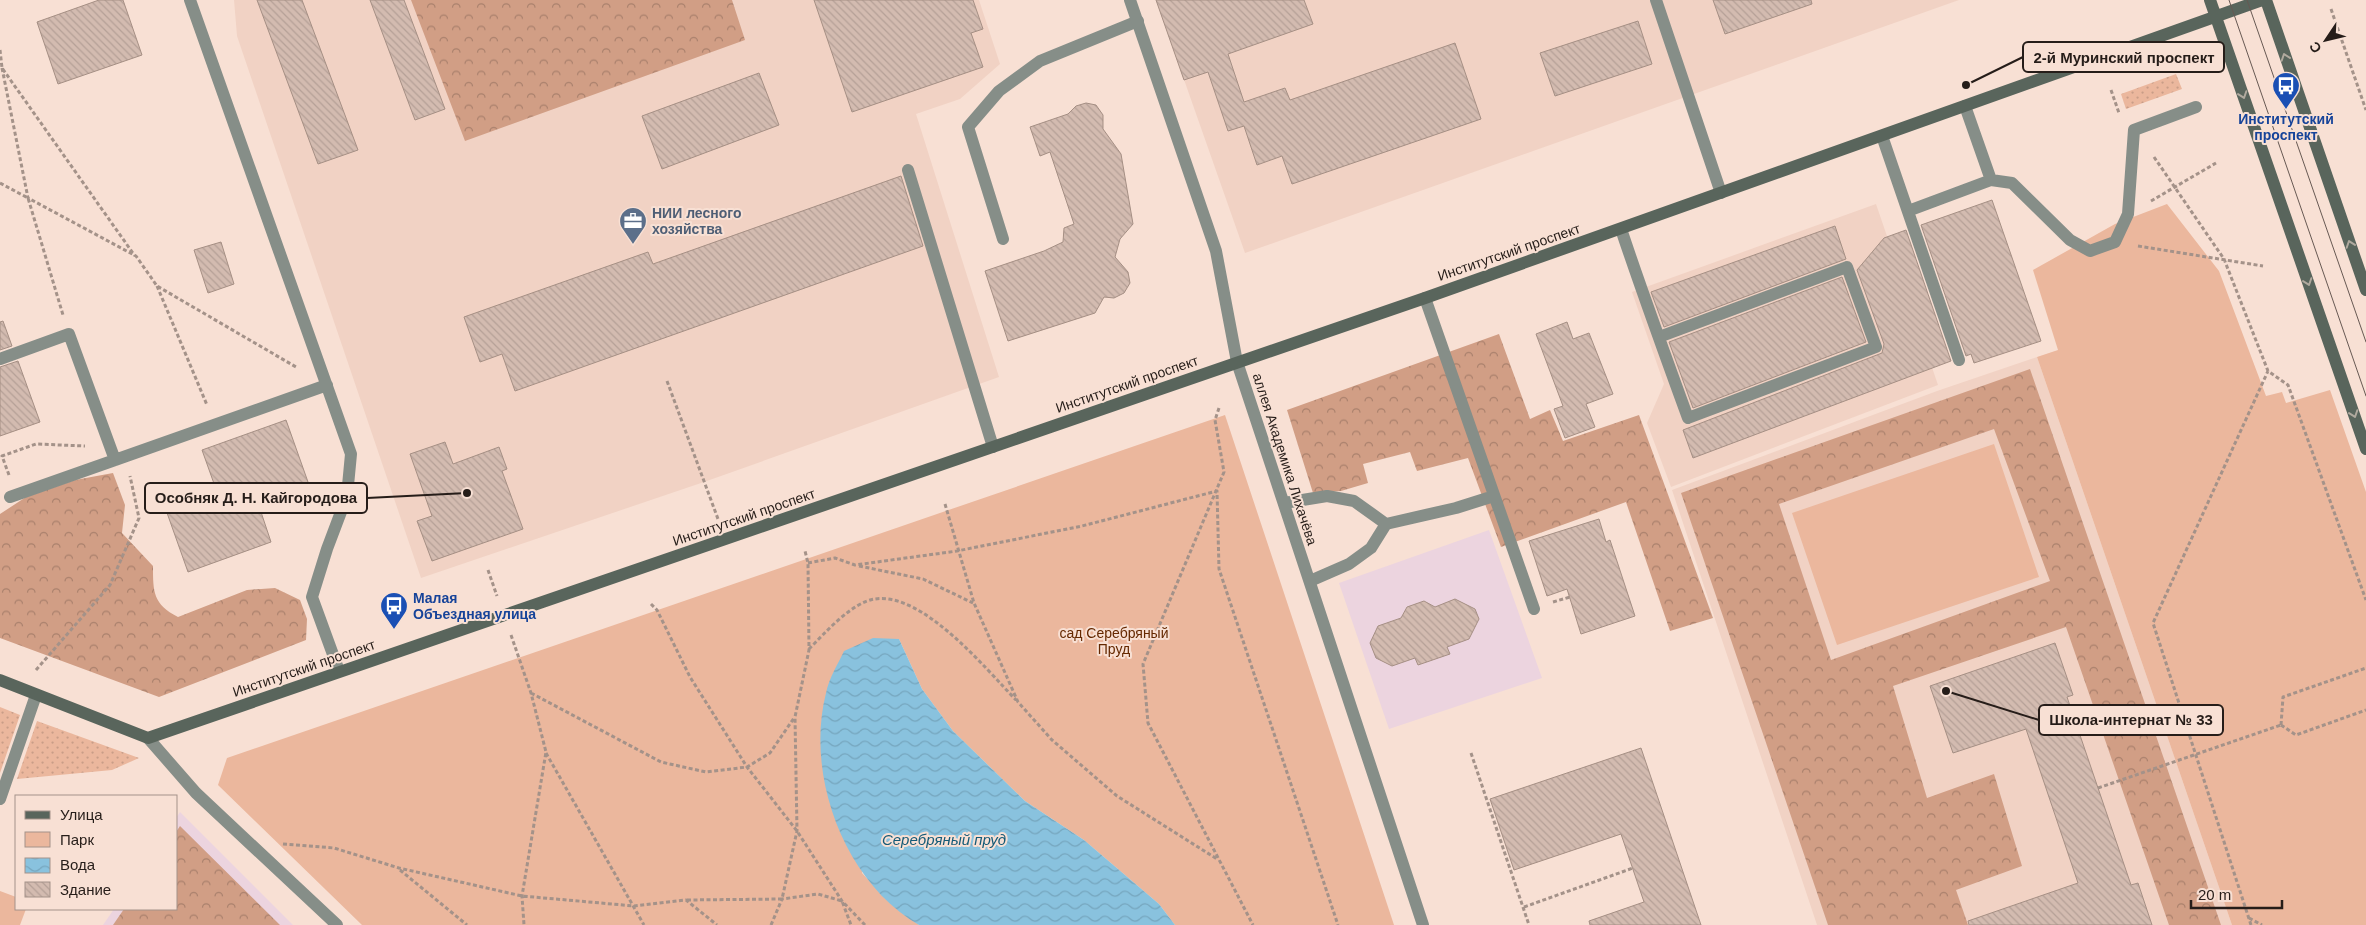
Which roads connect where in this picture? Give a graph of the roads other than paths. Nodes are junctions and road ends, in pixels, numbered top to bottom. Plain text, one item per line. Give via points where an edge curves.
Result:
1 (190, 0) edge
2 (1130, 0) edge
3 (1656, 0) edge
4 (2210, 0) edge
5 (2264, 0) edge
6 (2216, 16) junction
7 (1138, 21) junction
8 (1965, 106) junction
9 (2196, 107) dead end
10 (1882, 136) junction
11 (908, 170) dead end
12 (1992, 180) junction
13 (1721, 193) junction
14 (1908, 210) junction
15 (1621, 228) junction
16 (1003, 239) dead end
17 (2366, 290) edge
18 (1425, 298) junction
19 (1659, 337) junction
20 (0, 359) edge
21 (1959, 360) dead end
22 (1237, 362) junction
23 (327, 385) junction
24 (993, 447) junction
25 (2366, 449) edge
26 (121, 458) junction
27 (13, 496) road end
28 (1494, 496) junction
29 (1284, 503) junction
30 (1386, 524) junction
31 (1310, 581) junction
32 (1534, 609) dead end
33 (339, 671) junction
34 (0, 680) edge
35 (36, 695) junction
36 (148, 738) junction
37 (0, 799) edge
38 (337, 925) edge
39 (1423, 925) edge

1 - 23 street
2 - 7 street, аллея Академика Лихачёва
3 - 13 street
4 - 6 street
5 - 6 street, Институтский проспект
17 -> 5 street
6 - 8 street, Институтский проспект
6 -> 25 street
7 - 16 street via 1040,60 999,91 968,127
7 - 22 street, аллея Академика Лихачёва via 1216,251
8 - 10 street, Институтский проспект
8 - 12 street
9 - 12 street via 2134,130 2128,214 2115,242 2090,251 2070,240 2012,183
10 - 13 street, Институтский проспект
10 - 14 street
11 - 24 street
12 - 14 street
13 - 15 street, Институтский проспект
14 - 21 street
15 - 18 street, Институтский проспект
15 - 19 street
18 - 22 street, Институтский проспект
18 - 28 street
19 - 19 street via 1688,418 1876,347 1847,267
20 - 26 street via 69,334 111,447
22 - 24 street, Институтский проспект
22 - 29 street, аллея Академика Лихачёва
23 - 26 street
23 - 33 street via 351,454 347,496 312,597
24 - 33 street, Институтский проспект
26 - 27 street
28 - 30 street
28 - 32 street
29 - 30 street via 1327,496 1354,502
29 - 31 street, аллея Академика Лихачёва
30 - 31 street via 1371,548 1350,564
31 - 39 street, аллея Академика Лихачёва
33 - 36 street, Институтский проспект
34 - 35 street
35 - 36 street
35 - 37 street
36 - 38 street via 196,793

